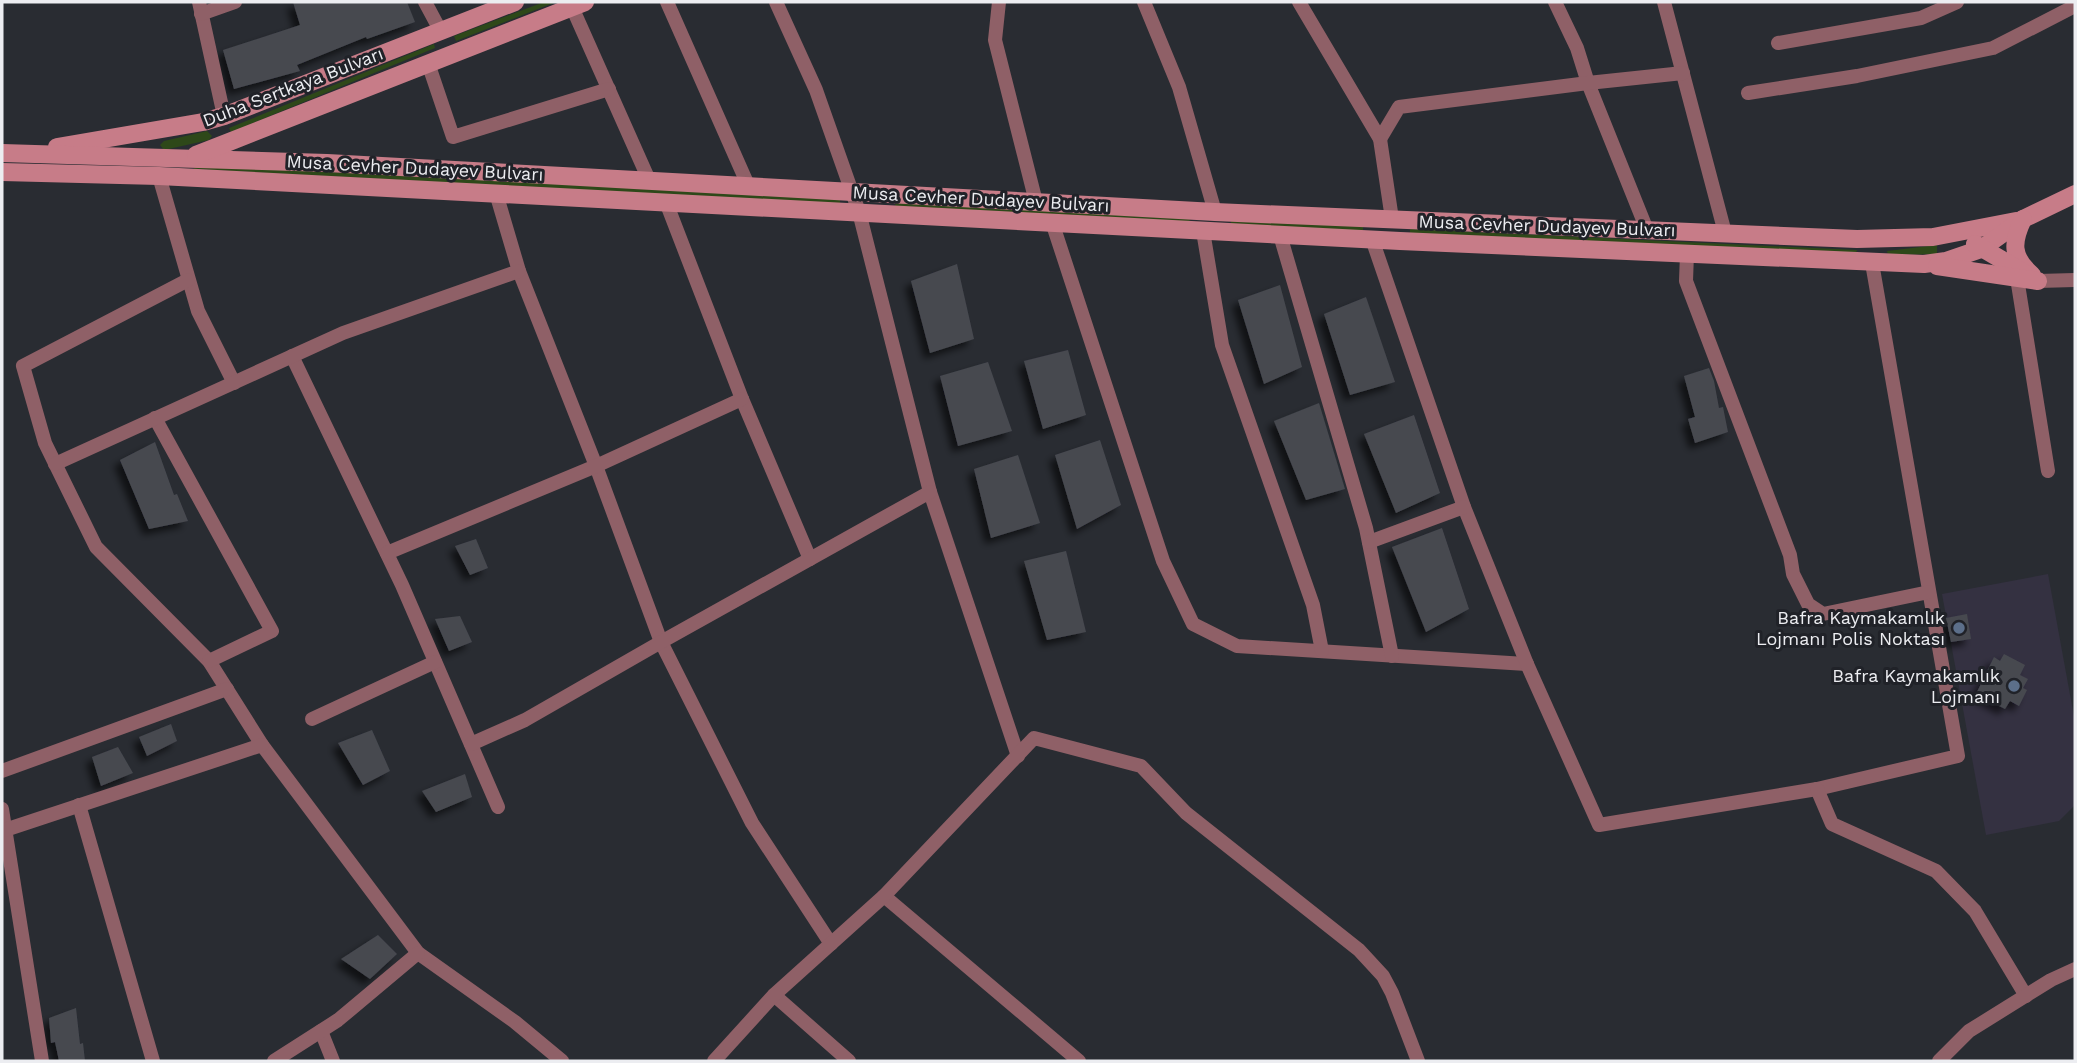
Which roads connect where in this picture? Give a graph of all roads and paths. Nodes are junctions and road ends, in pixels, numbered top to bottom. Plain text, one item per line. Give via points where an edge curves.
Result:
1 (235, 2) edge
2 (425, 2) edge
3 (515, 2) edge
4 (667, 2) edge
5 (776, 2) edge
6 (999, 2) edge
7 (1144, 2) edge
8 (1299, 2) edge
9 (1556, 2) edge
10 (1664, 2) edge
11 (1957, 2) edge
12 (579, 4) edge
13 (2075, 6) edge
14 (200, 8) edge
15 (440, 30) junction
16 (1778, 43) dead end
17 (451, 53) junction
18 (428, 63) junction
19 (1684, 73) junction
20 (1588, 83) junction
21 (609, 89) junction
22 (1748, 93) dead end
23 (224, 116) junction
24 (1380, 139) junction
25 (2, 152) edge
26 (21, 153) junction
27 (187, 159) junction
28 (2, 172) edge
29 (159, 176) junction
30 (649, 180) junction
31 (748, 185) junction
32 (852, 191) junction
33 (496, 193) junction
34 (2075, 194) edge
35 (666, 202) junction
36 (1036, 202) junction
37 (859, 212) junction
38 (1215, 212) junction
39 (1392, 219) junction
40 (2023, 219) junction
41 (1052, 222) junction
42 (1647, 230) junction
43 (1203, 231) junction
44 (1959, 232) junction
45 (1725, 233) junction
46 (1280, 235) junction
47 (1372, 239) junction
48 (1981, 249) junction
49 (1687, 254) junction
50 (1872, 263) junction
51 (1924, 264) junction
52 (519, 271) junction
53 (2017, 278) junction
54 (188, 280) junction
55 (2075, 280) edge
56 (2038, 281) junction
57 (292, 356) junction
58 (234, 383) junction
59 (742, 398) junction
60 (155, 418) junction
61 (55, 464) junction
62 (596, 466) junction
63 (2048, 471) dead end
64 (930, 492) junction
65 (1464, 507) junction
66 (1369, 542) junction
67 (387, 553) junction
68 (810, 559) junction
69 (1929, 592) junction
70 (661, 642) junction
71 (1322, 652) junction
72 (1392, 656) junction
73 (209, 661) junction
74 (435, 662) junction
75 (1527, 664) junction
76 (227, 689) junction
77 (312, 719) dead end
78 (471, 744) junction
79 (262, 745) junction
80 (1018, 756) junction
81 (2, 771) edge
82 (1817, 789) junction
83 (79, 805) junction
84 (498, 807) dead end
85 (2, 809) edge
86 (5, 830) junction
87 (884, 896) junction
88 (831, 944) junction
89 (418, 953) junction
90 (2075, 969) edge
91 (774, 995) junction
92 (2026, 996) junction
93 (321, 1031) junction
94 (42, 1061) edge
95 (153, 1061) edge
96 (274, 1061) edge
97 (333, 1061) edge
98 (562, 1061) edge
99 (714, 1061) edge
100 (849, 1061) edge
101 (1079, 1061) edge
102 (1418, 1061) edge
103 (1939, 1061) edge

1 - 14 street
2 - 15 street
3 - 15 main road, Duha Sertkaya Bulvarı
4 - 31 street
5 - 32 street via 816,90
6 - 36 street via 995,40
7 - 38 street via 1179,87
8 - 24 street
9 - 20 street
10 - 19 street
11 - 16 street via 1921,18
12 - 17 main road, Duha Sertkaya Bulvarı
12 - 21 street
13 - 22 street via 1993,48
14 - 23 street
15 - 17 main road
15 - 23 main road, Duha Sertkaya Bulvarı
17 - 18 main road, Duha Sertkaya Bulvarı
18 - 21 street via 453,136
18 - 27 main road, Duha Sertkaya Bulvarı
19 - 20 street
19 - 45 street
20 - 24 street via 1399,107
20 - 42 street
21 - 30 street
23 - 26 main road, Duha Sertkaya Bulvarı
24 - 39 street
25 - 26 main road, Musa Cevher Dudayev Bulvarı
26 - 27 main road, Musa Cevher Dudayev Bulvarı
27 - 29 main road, Duha Sertkaya Bulvarı
27 - 30 main road, Musa Cevher Dudayev Bulvarı
28 - 29 main road, Musa Cevher Dudayev Bulvarı
29 - 33 main road, Musa Cevher Dudayev Bulvarı
29 - 54 street
30 - 31 main road, Musa Cevher Dudayev Bulvarı
31 - 32 main road, Musa Cevher Dudayev Bulvarı
32 - 36 main road, Musa Cevher Dudayev Bulvarı
32 - 37 street
33 - 35 main road, Musa Cevher Dudayev Bulvarı
33 - 52 street
34 - 40 main road
35 - 37 main road, Musa Cevher Dudayev Bulvarı
35 - 59 street
36 - 38 main road, Musa Cevher Dudayev Bulvarı
37 - 41 main road, Musa Cevher Dudayev Bulvarı
37 - 64 street
38 - 39 main road, Musa Cevher Dudayev Bulvarı
39 - 42 main road, Musa Cevher Dudayev Bulvarı
40 - 44 main road, Musa Cevher Dudayev Bulvarı
40 - 48 main road, Musa Cevher Dudayev Bulvarı
40 - 56 main road via 2014,245 2024,268
41 - 43 main road, Musa Cevher Dudayev Bulvarı
41 - 71 street via 1163,561 1193,624 1237,646
42 - 45 main road, Musa Cevher Dudayev Bulvarı
43 - 46 main road, Musa Cevher Dudayev Bulvarı
43 - 71 street via 1222,345 1313,605
44 - 45 main road, Musa Cevher Dudayev Bulvarı via 1881,240
44 - 48 main road
46 - 47 main road, Musa Cevher Dudayev Bulvarı
46 - 66 street
47 - 49 main road, Musa Cevher Dudayev Bulvarı
47 - 65 street
48 - 51 main road, Musa Cevher Dudayev Bulvarı
48 - 56 main road
49 - 50 main road, Musa Cevher Dudayev Bulvarı
49 - 69 street via 1686,281 1808,604 1824,614
50 - 51 main road, Musa Cevher Dudayev Bulvarı
50 - 69 street
51 - 53 main road, Musa Cevher Dudayev Bulvarı
52 - 57 street via 343,333
52 - 62 street
53 - 56 main road, Musa Cevher Dudayev Bulvarı
53 - 63 street
54 - 58 street via 198,311
54 - 61 street via 23,366
55 - 56 street
57 - 58 street
57 - 67 street
58 - 60 street
59 - 62 street
59 - 68 street
60 - 61 street
60 - 73 street via 272,631
61 - 73 street via 96,547
62 - 67 street
62 - 70 street
64 - 68 street
64 - 80 street
65 - 66 street
65 - 75 street
66 - 72 street
67 - 74 street
68 - 70 street
69 - 82 street via 1958,756
70 - 78 street via 525,720
70 - 88 street via 752,824
71 - 72 street
72 - 75 street
73 - 76 street
74 - 77 street
74 - 78 street
75 - 82 street via 1598,825
76 - 79 street
76 - 81 street
78 - 84 street
79 - 83 street
79 - 89 street
80 - 87 street
80 - 102 street via 1034,738 1141,766 1186,813 1359,950 1383,976
82 - 92 street via 1832,824 1936,871 1975,911
83 - 86 street
83 - 95 street
85 - 86 street
86 - 94 street
87 - 88 street
87 - 101 street
88 - 91 street
89 - 93 street
89 - 98 street
90 - 92 street
91 - 99 street
91 - 100 street
92 - 103 street via 1969,1031
93 - 96 street
93 - 97 street

